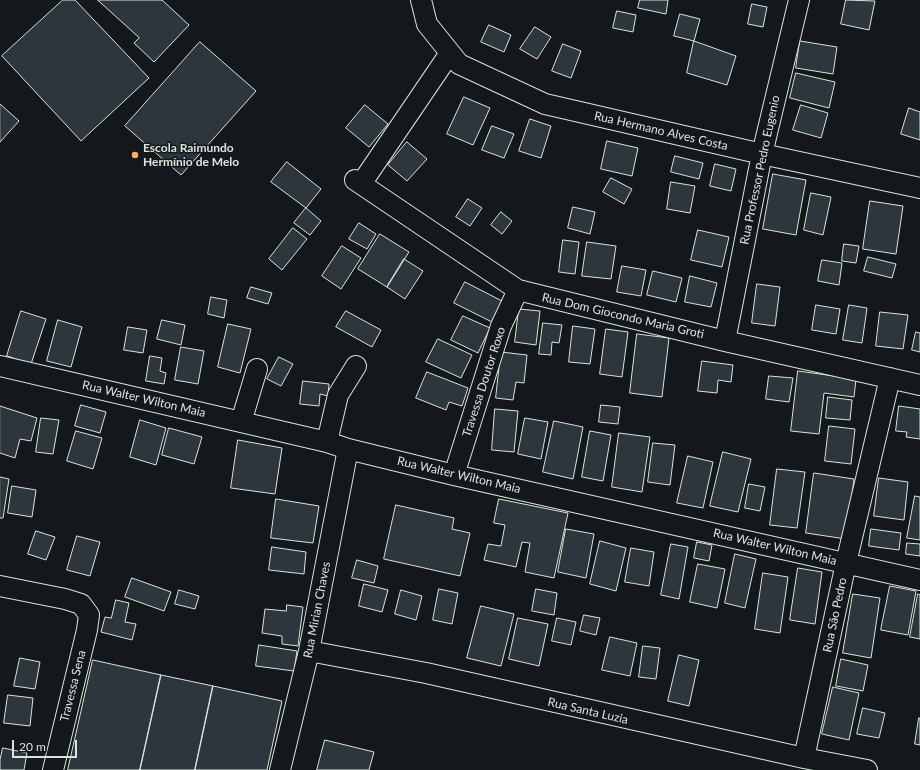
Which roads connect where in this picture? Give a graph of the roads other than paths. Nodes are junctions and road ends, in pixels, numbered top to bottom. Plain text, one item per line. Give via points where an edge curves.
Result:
1 (421, 0) edge
2 (799, 0) edge
3 (450, 53) junction
4 (762, 154) junction
5 (920, 188) edge
6 (518, 290) junction
7 (725, 341) junction
8 (0, 366) edge
9 (356, 366) dead end
10 (257, 369) dead end
11 (890, 378) junction
12 (920, 385) edge
13 (241, 422) junction
14 (327, 442) junction
15 (348, 449) junction
16 (454, 475) junction
17 (846, 563) junction
18 (920, 580) edge
19 (0, 586) edge
20 (309, 651) junction
21 (804, 758) junction
22 (53, 770) edge
23 (280, 770) edge
24 (868, 770) edge

1 - 3 street, Rua Hermano Alves Costa via 427,24
2 - 4 street, Rua Professor Pedro Eugenio
3 - 4 street, Rua Hermano Alves Costa via 459,64 545,104
3 - 6 street, Rua Dom Giocondo Maria Groti via 358,182
4 - 5 street, Rua Hermano Alves Costa
4 - 7 street, Rua Professor Pedro Eugenio
6 - 7 street, Rua Dom Giocondo Maria Groti
6 - 16 street, Travessa Doutor Roxo via 501,326
7 - 11 street, Rua Dom Giocondo Maria Groti
8 - 13 street, Rua Walter Wilton Maia
9 - 14 street via 338,394
10 - 13 street
11 - 12 street, Rua Dom Giocondo Maria Groti
11 - 17 street, Rua São Pedro
13 - 14 street, Rua Walter Wilton Maia
14 - 15 street, Rua Walter Wilton Maia
15 - 16 street, Rua Walter Wilton Maia
15 - 20 street, Rua Mirian Chaves
16 - 17 street, Rua Walter Wilton Maia
17 - 18 street, Rua Walter Wilton Maia
17 - 21 street, Rua São Pedro
19 - 22 street, Travessa Sena via 81,604 89,615
20 - 21 street, Rua Santa Luzia via 426,673
20 - 23 street, Rua Mirian Chaves
21 - 24 street, Rua Santa Luzia

